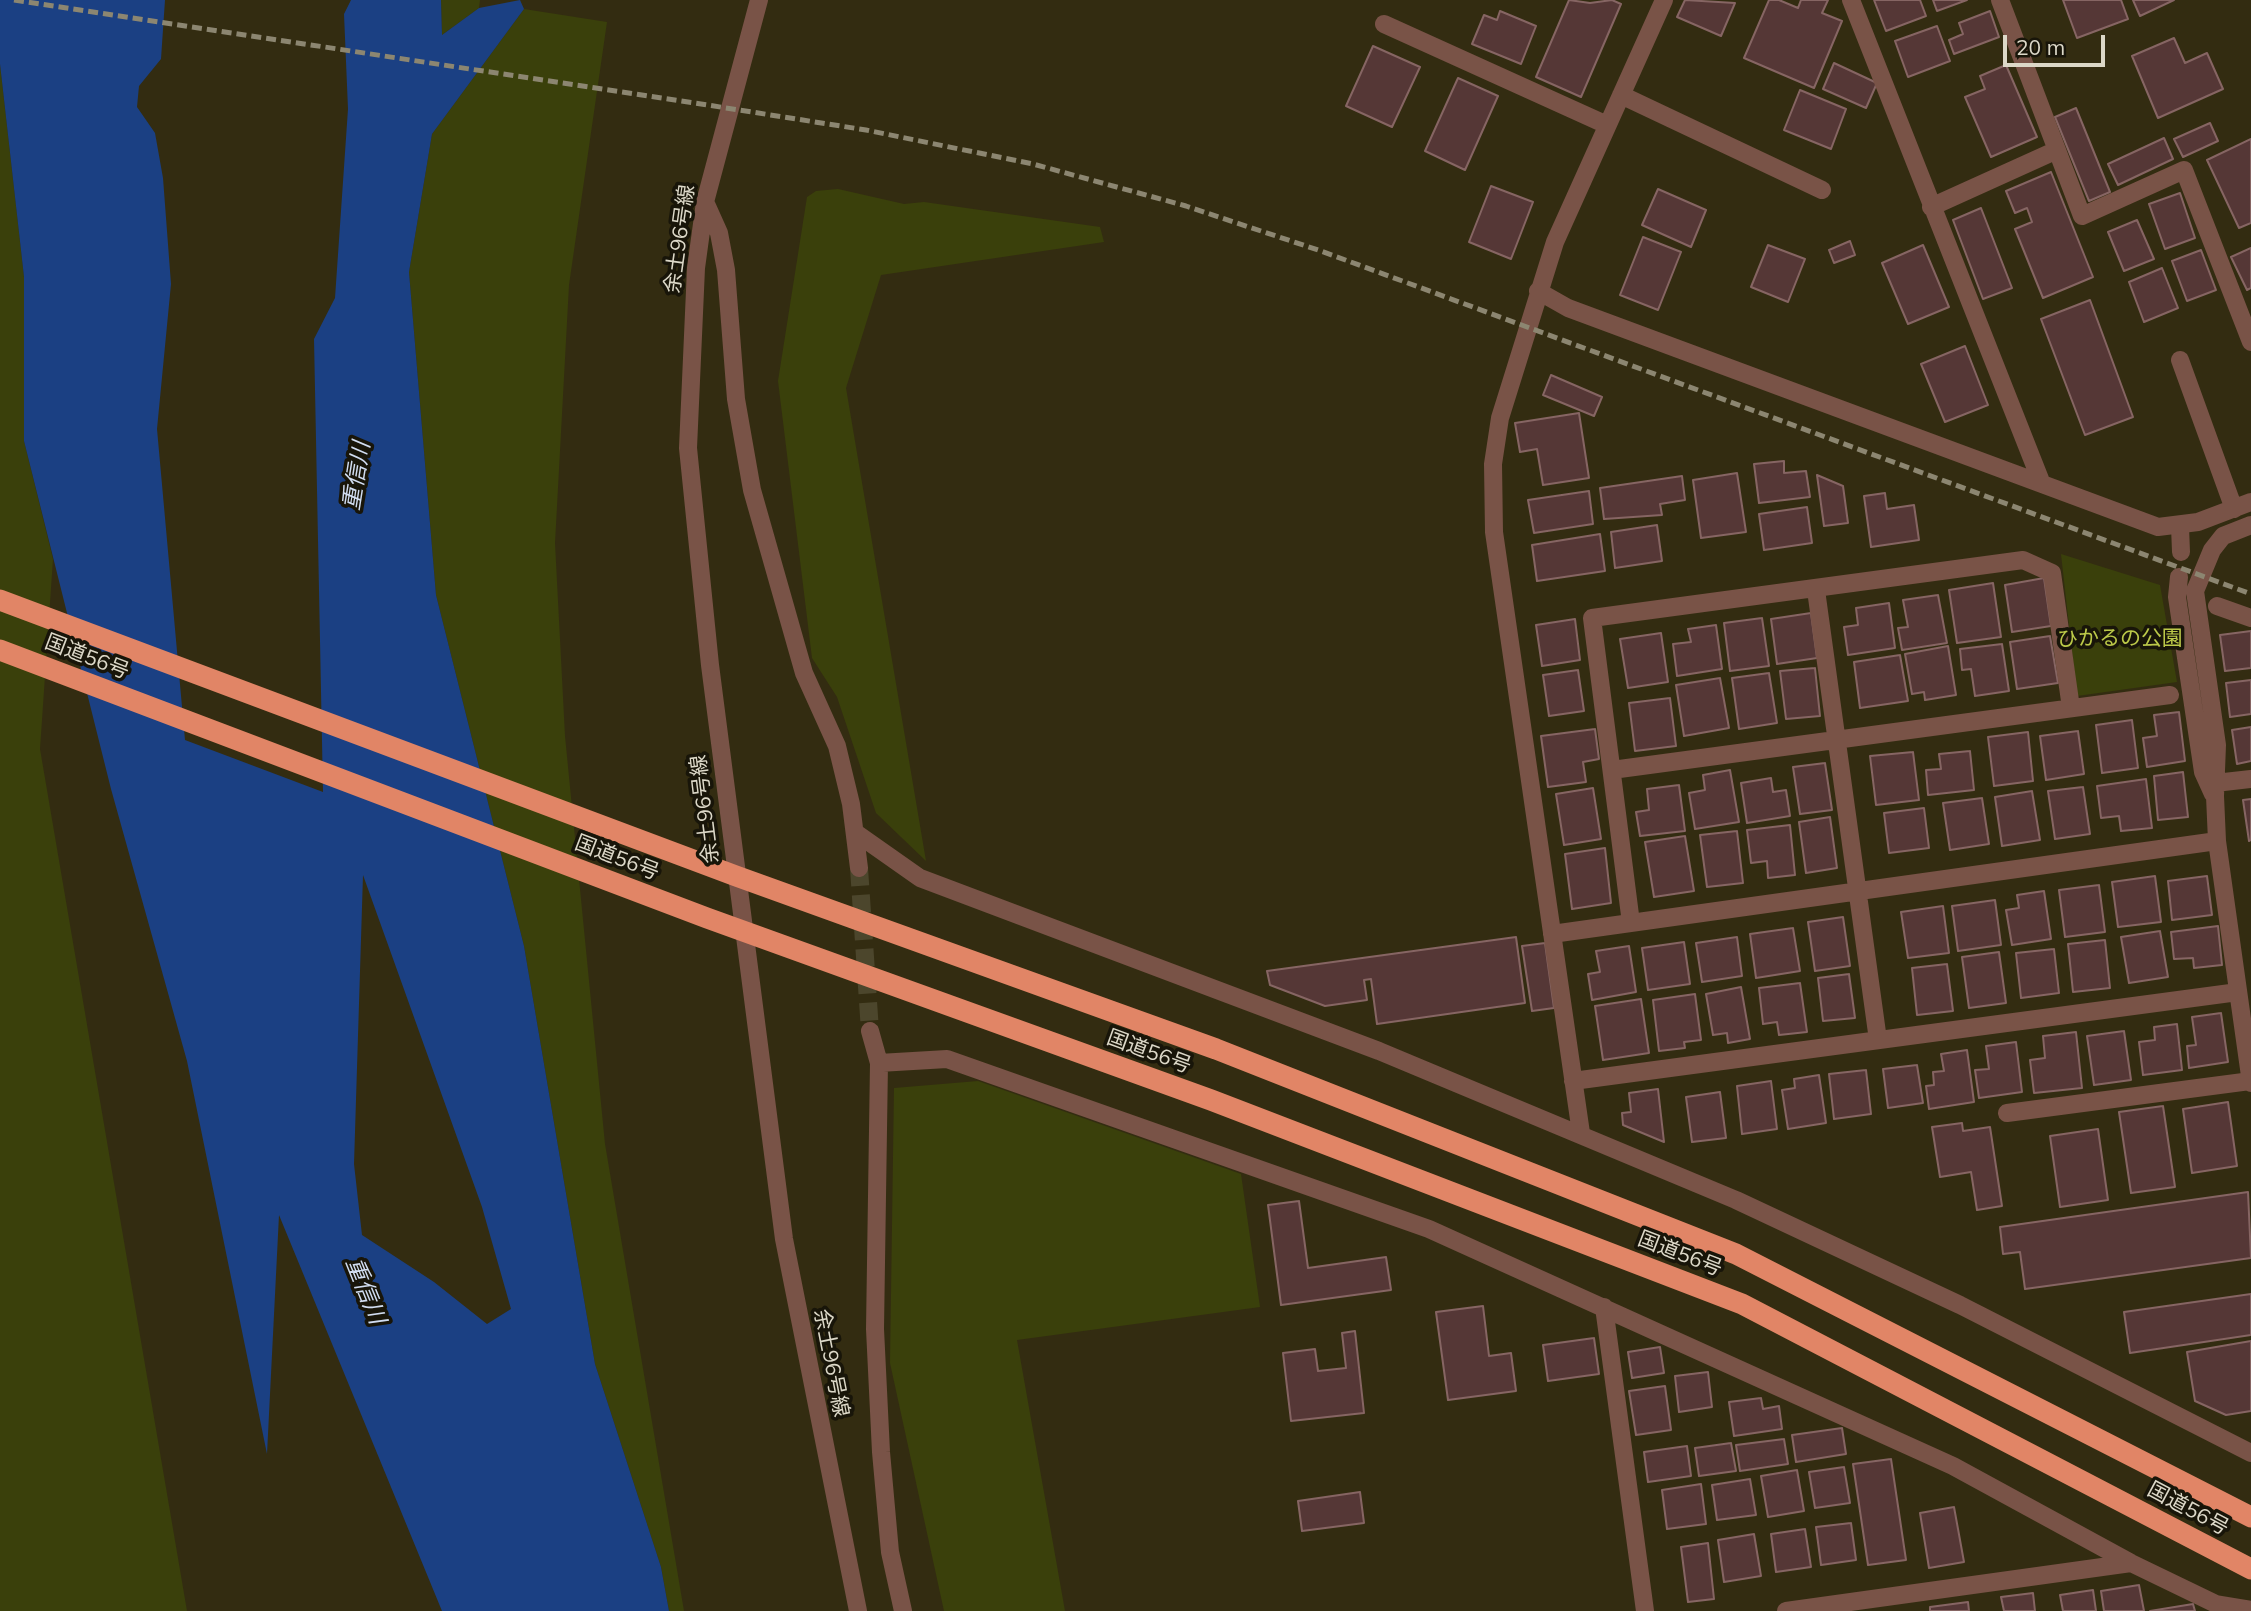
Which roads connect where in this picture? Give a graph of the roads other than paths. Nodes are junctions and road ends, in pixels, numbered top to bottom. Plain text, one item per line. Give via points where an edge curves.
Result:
1 (759, 0) edge
2 (1664, 0) edge
3 (1851, 0) edge
4 (2000, 0) edge
5 (1384, 24) dead end
6 (1621, 96) junction
7 (1607, 125) junction
8 (2057, 150) junction
9 (1822, 190) dead end
10 (705, 202) junction
11 (1931, 207) junction
12 (1538, 291) junction
13 (2251, 342) edge
14 (2180, 360) dead end
15 (2042, 484) junction
16 (2251, 502) edge
17 (2234, 509) junction
18 (2251, 525) edge
19 (2180, 526) junction
20 (2181, 552) dead end
21 (2179, 577) dead end
22 (1816, 590) junction
23 (0, 600) edge
24 (2217, 606) dead end
25 (2251, 618) edge
26 (0, 650) edge
27 (2170, 695) dead end
28 (2071, 708) junction
29 (1839, 739) junction
30 (1612, 770) junction
31 (2251, 779) edge
32 (2215, 790) junction
33 (856, 833) junction
34 (2217, 841) junction
35 (859, 868) tunnel mouth
36 (736, 876) junction
37 (1858, 891) junction
38 (1631, 923) junction
39 (744, 931) junction
40 (1552, 934) junction
41 (2242, 960) edge
42 (2238, 992) junction
43 (870, 1031) tunnel mouth
44 (1878, 1040) junction
45 (879, 1063) junction
46 (1573, 1081) junction
47 (2251, 1082) edge
48 (2007, 1112) dead end
49 (1581, 1133) junction
50 (1604, 1307) junction
51 (2251, 1453) edge
52 (2251, 1517) edge
53 (2131, 1563) junction
54 (2251, 1569) edge
55 (2251, 1610) edge
56 (858, 1611) edge
57 (903, 1611) edge
58 (1645, 1611) edge
59 (1786, 1611) edge

1 - 10 street, 余土96号線
2 - 6 street
3 - 11 street
4 - 8 street
5 - 7 street
6 - 7 street
6 - 9 street
7 - 12 street
8 - 11 street
8 - 13 street via 2082,216 2184,170
10 - 33 street via 719,233 726,270 736,399 752,490 804,673 837,746
10 - 36 street, 余土96号線 via 696,268 688,448
11 - 15 street
12 - 15 street via 1568,307
12 - 40 street via 1500,418 1493,464 1494,532
14 - 17 street
15 - 19 street via 2158,527
16 - 17 street
17 - 19 street
18 - 32 street via 2223,536 2195,591 2217,745
19 - 20 street
21 - 32 street via 2177,597 2203,772
22 - 28 street via 2023,560 2052,573
22 - 29 street
22 - 30 street via 1592,618
23 - 36 highway, 国道56号
24 - 25 street
26 - 39 highway, 国道56号
27 - 28 street
28 - 29 street
29 - 30 street
29 - 37 street
30 - 38 street
31 - 32 street
32 - 34 street
33 - 35 street
33 - 49 street via 920,878 1379,1051
34 - 37 street
34 - 41 street
36 - 39 street, 余土96号線
36 - 52 highway, 国道56号 via 1216,1049 1736,1254
37 - 38 street
37 - 44 street
38 - 40 street
39 - 54 highway, 国道56号 via 1211,1100 1742,1304
39 - 56 street, 余土96号線 via 784,1239
40 - 46 street
41 - 42 street
42 - 44 street
42 - 47 street
43 - 45 street
44 - 46 street
45 - 50 street via 947,1059 1429,1229
45 - 57 street via 875,1329 890,1552
46 - 49 street
47 - 48 street
49 - 51 street via 1960,1305
50 - 53 street via 1953,1466
50 - 58 street
53 - 55 street via 2216,1604
53 - 59 street

